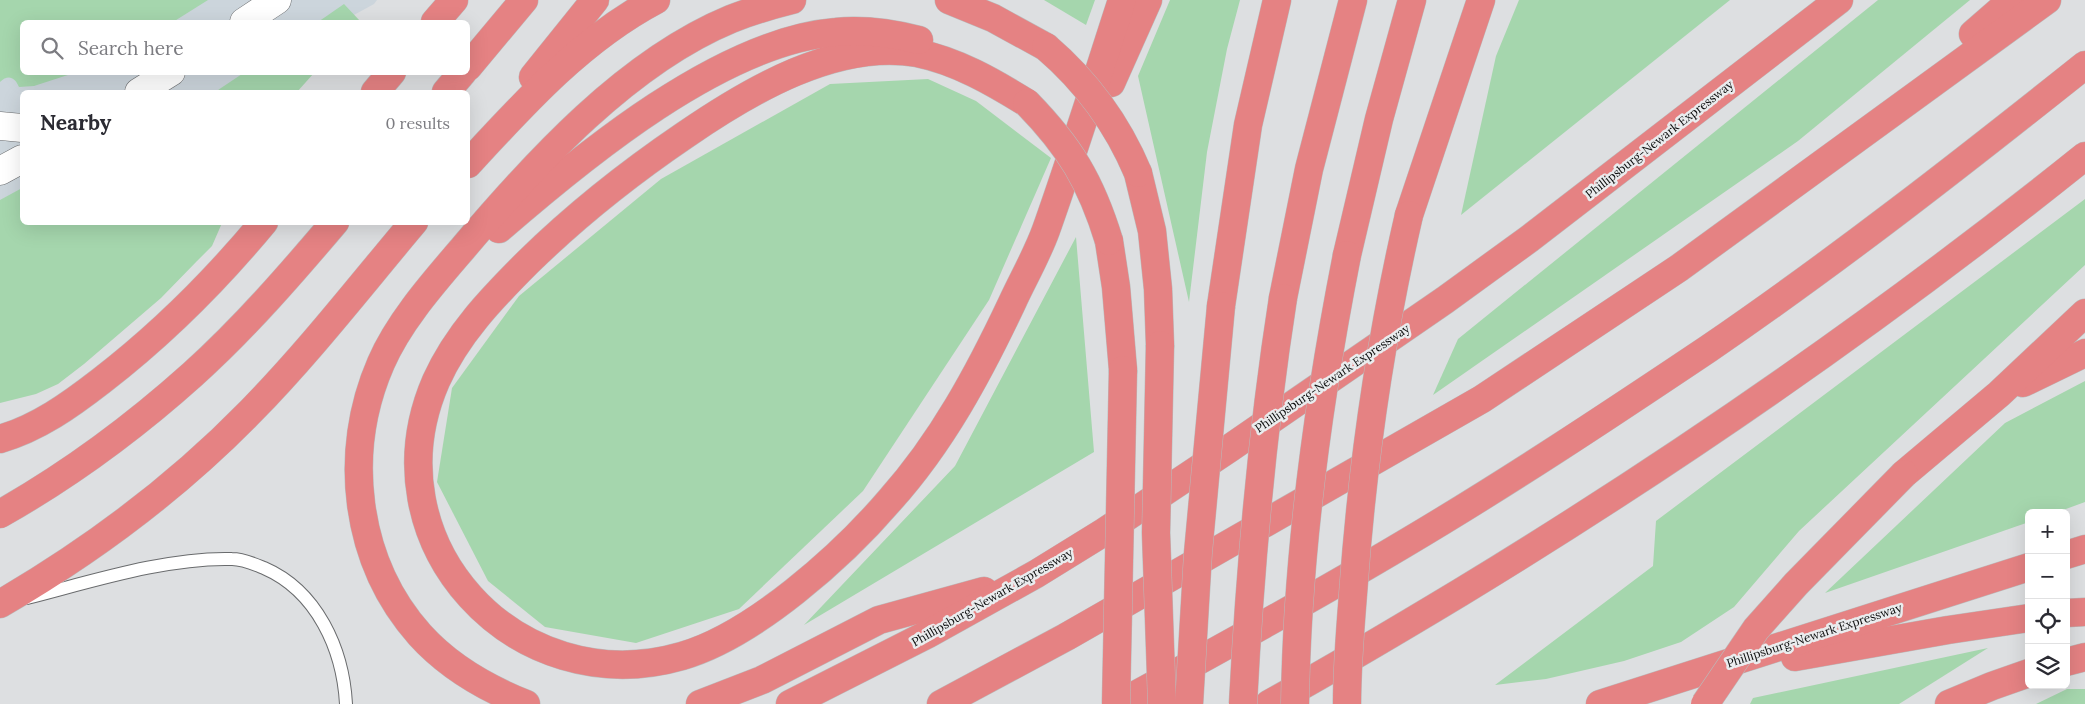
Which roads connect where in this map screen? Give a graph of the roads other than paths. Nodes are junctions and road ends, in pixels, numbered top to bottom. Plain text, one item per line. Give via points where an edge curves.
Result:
1 (277, 0) edge
2 (449, 0) edge
3 (454, 0) edge
4 (524, 0) edge
5 (595, 0) edge
6 (656, 0) edge
7 (792, 0) edge
8 (948, 0) edge
9 (979, 0) edge
10 (1122, 0) edge
11 (1148, 0) edge
12 (1277, 0) edge
13 (1353, 0) edge
14 (1412, 0) edge
15 (1465, 0) edge
16 (1481, 0) edge
17 (1839, 0) edge
18 (2012, 0) edge
19 (2047, 0) edge
20 (247, 20) edge
21 (434, 20) edge
22 (435, 20) edge
23 (1046, 47) junction
24 (470, 65) edge
25 (2085, 65) edge
26 (167, 75) edge
27 (389, 75) edge
28 (460, 75) edge
29 (142, 90) edge
30 (377, 90) edge
31 (448, 90) edge
32 (1027, 103) junction
33 (0, 126) edge
34 (20, 128) edge
35 (470, 156) edge
36 (2085, 156) edge
37 (20, 159) edge
38 (470, 162) edge
39 (0, 170) edge
40 (1777, 196) junction
41 (1409, 215) junction
42 (261, 225) edge
43 (332, 225) edge
44 (411, 225) edge
45 (1044, 234) junction
46 (2085, 313) edge
47 (409, 317) junction
48 (2085, 353) edge
49 (1999, 394) junction
50 (0, 439) edge
51 (0, 514) edge
52 (2085, 549) edge
53 (2069, 554) edge
54 (2025, 568) edge
55 (1026, 579) junction
56 (0, 605) edge
57 (2085, 612) edge
58 (2070, 613) edge
59 (2025, 619) edge
60 (2085, 657) edge
61 (2070, 661) edge
62 (2025, 674) edge
63 (1647, 688) junction
64 (346, 704) edge
65 (526, 704) edge
66 (700, 704) edge
67 (790, 704) edge
68 (941, 704) edge
69 (1118, 704) edge
70 (1162, 704) edge
71 (1189, 704) edge
72 (1243, 704) edge
73 (1269, 704) edge
74 (1295, 704) edge
75 (1346, 704) edge
76 (1600, 704) edge
77 (1705, 704) edge
78 (1949, 704) edge

1 - 20 street
2 - 21 highway
3 - 22 highway
4 - 24 highway
5 - 35 highway
6 - 38 highway via 592,42 520,108
7 - 47 highway via 731,19 703,32 621,87 516,187 440,275
8 - 23 highway via 993,18
9 - 23 highway via 1015,22
10 - 45 highway
11 - 45 highway
12 - 71 highway, bridge via 1248,124 1221,306 1199,543
13 - 72 highway, bridge via 1309,169 1283,298 1259,484
14 - 74 highway, bridge via 1347,255 1329,349 1312,474
15 - 41 highway
16 - 41 highway
17 - 55 highway, Phillipsburg-Newark Expressway via 1445,300 1104,532
18 - 40 highway
19 - 40 highway
23 - 70 highway, bridge via 1084,82 1119,133 1138,173 1152,231 1160,344 1156,533
25 - 69 highway via 1827,264 1613,412 1406,543
26 - 29 street
27 - 30 highway
28 - 31 highway
32 - 45 highway via 944,60 901,51 855,54 805,68 751,93 624,179 563,230 492,299 460,338 436,380 422,425 418,470 425,516 443,559 487,615 530,643 578,661 633,664 657,661 682,656 727,636 773,606 824,566 871,521 911,474 965,395
32 - 47 highway via 970,62 928,42 908,37 842,31 779,45 696,82 605,143 492,235
32 - 69 highway, bridge via 1057,136 1093,194 1108,241 1116,287 1122,370
33 - 34 street
36 - 73 highway via 1891,306 1696,442 1497,570
37 - 39 street
40 - 68 highway via 1679,268 1482,399 1066,637
41 - 75 highway, bridge via 1382,349 1365,465
42 - 50 highway via 176,318 113,372 42,421
43 - 51 highway via 194,374 120,435
44 - 56 highway via 282,377 216,445 110,532
46 - 49 highway
47 - 65 highway via 382,360 365,412 359,489 369,544 392,597 422,636 471,676
48 - 49 highway
49 - 77 highway, bridge via 1904,474 1796,584 1756,628
52 - 53 highway
54 - 63 highway, Phillipsburg-Newark Expressway
55 - 66 highway via 879,620 762,680
55 - 67 highway, Phillipsburg-Newark Expressway via 888,655
56 - 64 lane via 166,565 233,559 252,563 274,573 298,590 316,609 332,641
57 - 58 highway
59 - 63 highway via 1826,650
60 - 61 highway
62 - 78 highway
63 - 76 highway, Phillipsburg-Newark Expressway

